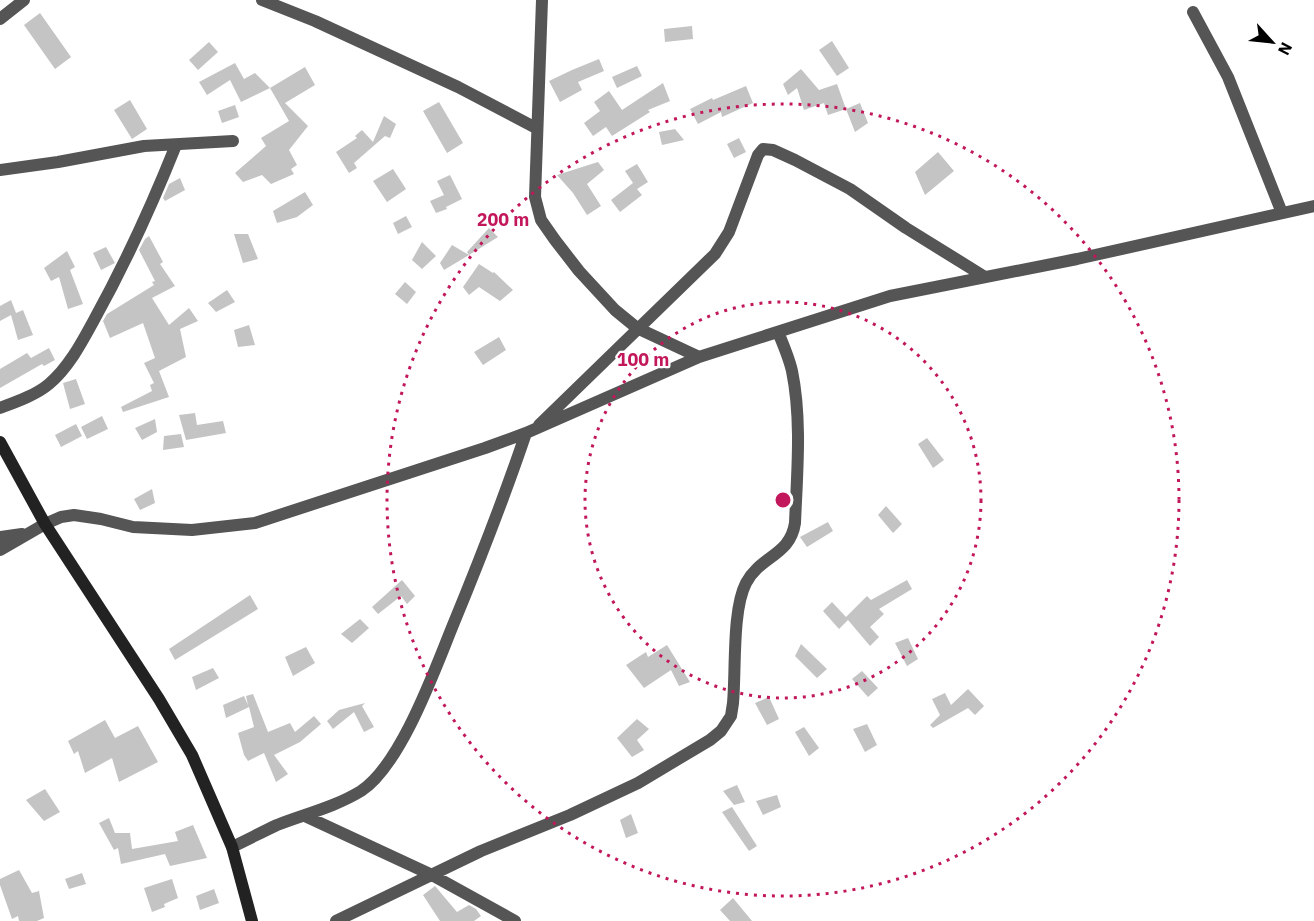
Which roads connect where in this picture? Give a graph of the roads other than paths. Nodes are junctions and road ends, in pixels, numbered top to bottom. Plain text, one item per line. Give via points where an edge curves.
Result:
1 (24, 0) edge
2 (262, 0) edge
3 (292, 0) edge
4 (542, 0) edge
5 (279, 7) junction
6 (1193, 12) dead end
7 (0, 19) edge
8 (536, 128) junction
9 (233, 141) dead end
10 (176, 145) junction
11 (0, 170) edge
12 (1314, 206) edge
13 (1282, 213) junction
14 (985, 277) junction
15 (637, 328) junction
16 (778, 332) junction
17 (699, 357) junction
18 (0, 408) edge
19 (531, 431) junction
20 (0, 442) edge
21 (45, 524) junction
22 (29, 533) junction
23 (0, 537) edge
24 (0, 550) edge
25 (305, 816) junction
26 (232, 847) junction
27 (432, 875) junction
28 (252, 921) edge
29 (336, 921) edge
30 (515, 921) edge

1 - 7 street
2 - 5 street
3 - 5 street
4 - 8 street
5 - 8 street via 458,87
6 - 13 street via 1228,77
8 - 15 street via 535,197 541,220 579,271
9 - 10 street
10 - 11 street via 144,146
10 - 18 street via 115,281 69,362 49,384
12 - 13 street
13 - 14 street
14 - 15 street via 850,189 795,160 763,149 729,232 715,254
14 - 16 street via 890,296
15 - 17 street
15 - 19 street
16 - 17 street
16 - 27 street via 792,369 796,400 795,523 788,544 755,569 740,596 734,694 727,724 710,740 638,783
17 - 19 street
19 - 21 street via 255,523 192,530 133,527 74,515
19 - 25 street via 427,688 397,748 381,773 362,790
20 - 21 main road
21 - 22 street
21 - 26 main road via 192,754
22 - 23 street
22 - 24 street
25 - 26 street
25 - 27 street
26 - 28 main road
27 - 29 street
27 - 30 street

